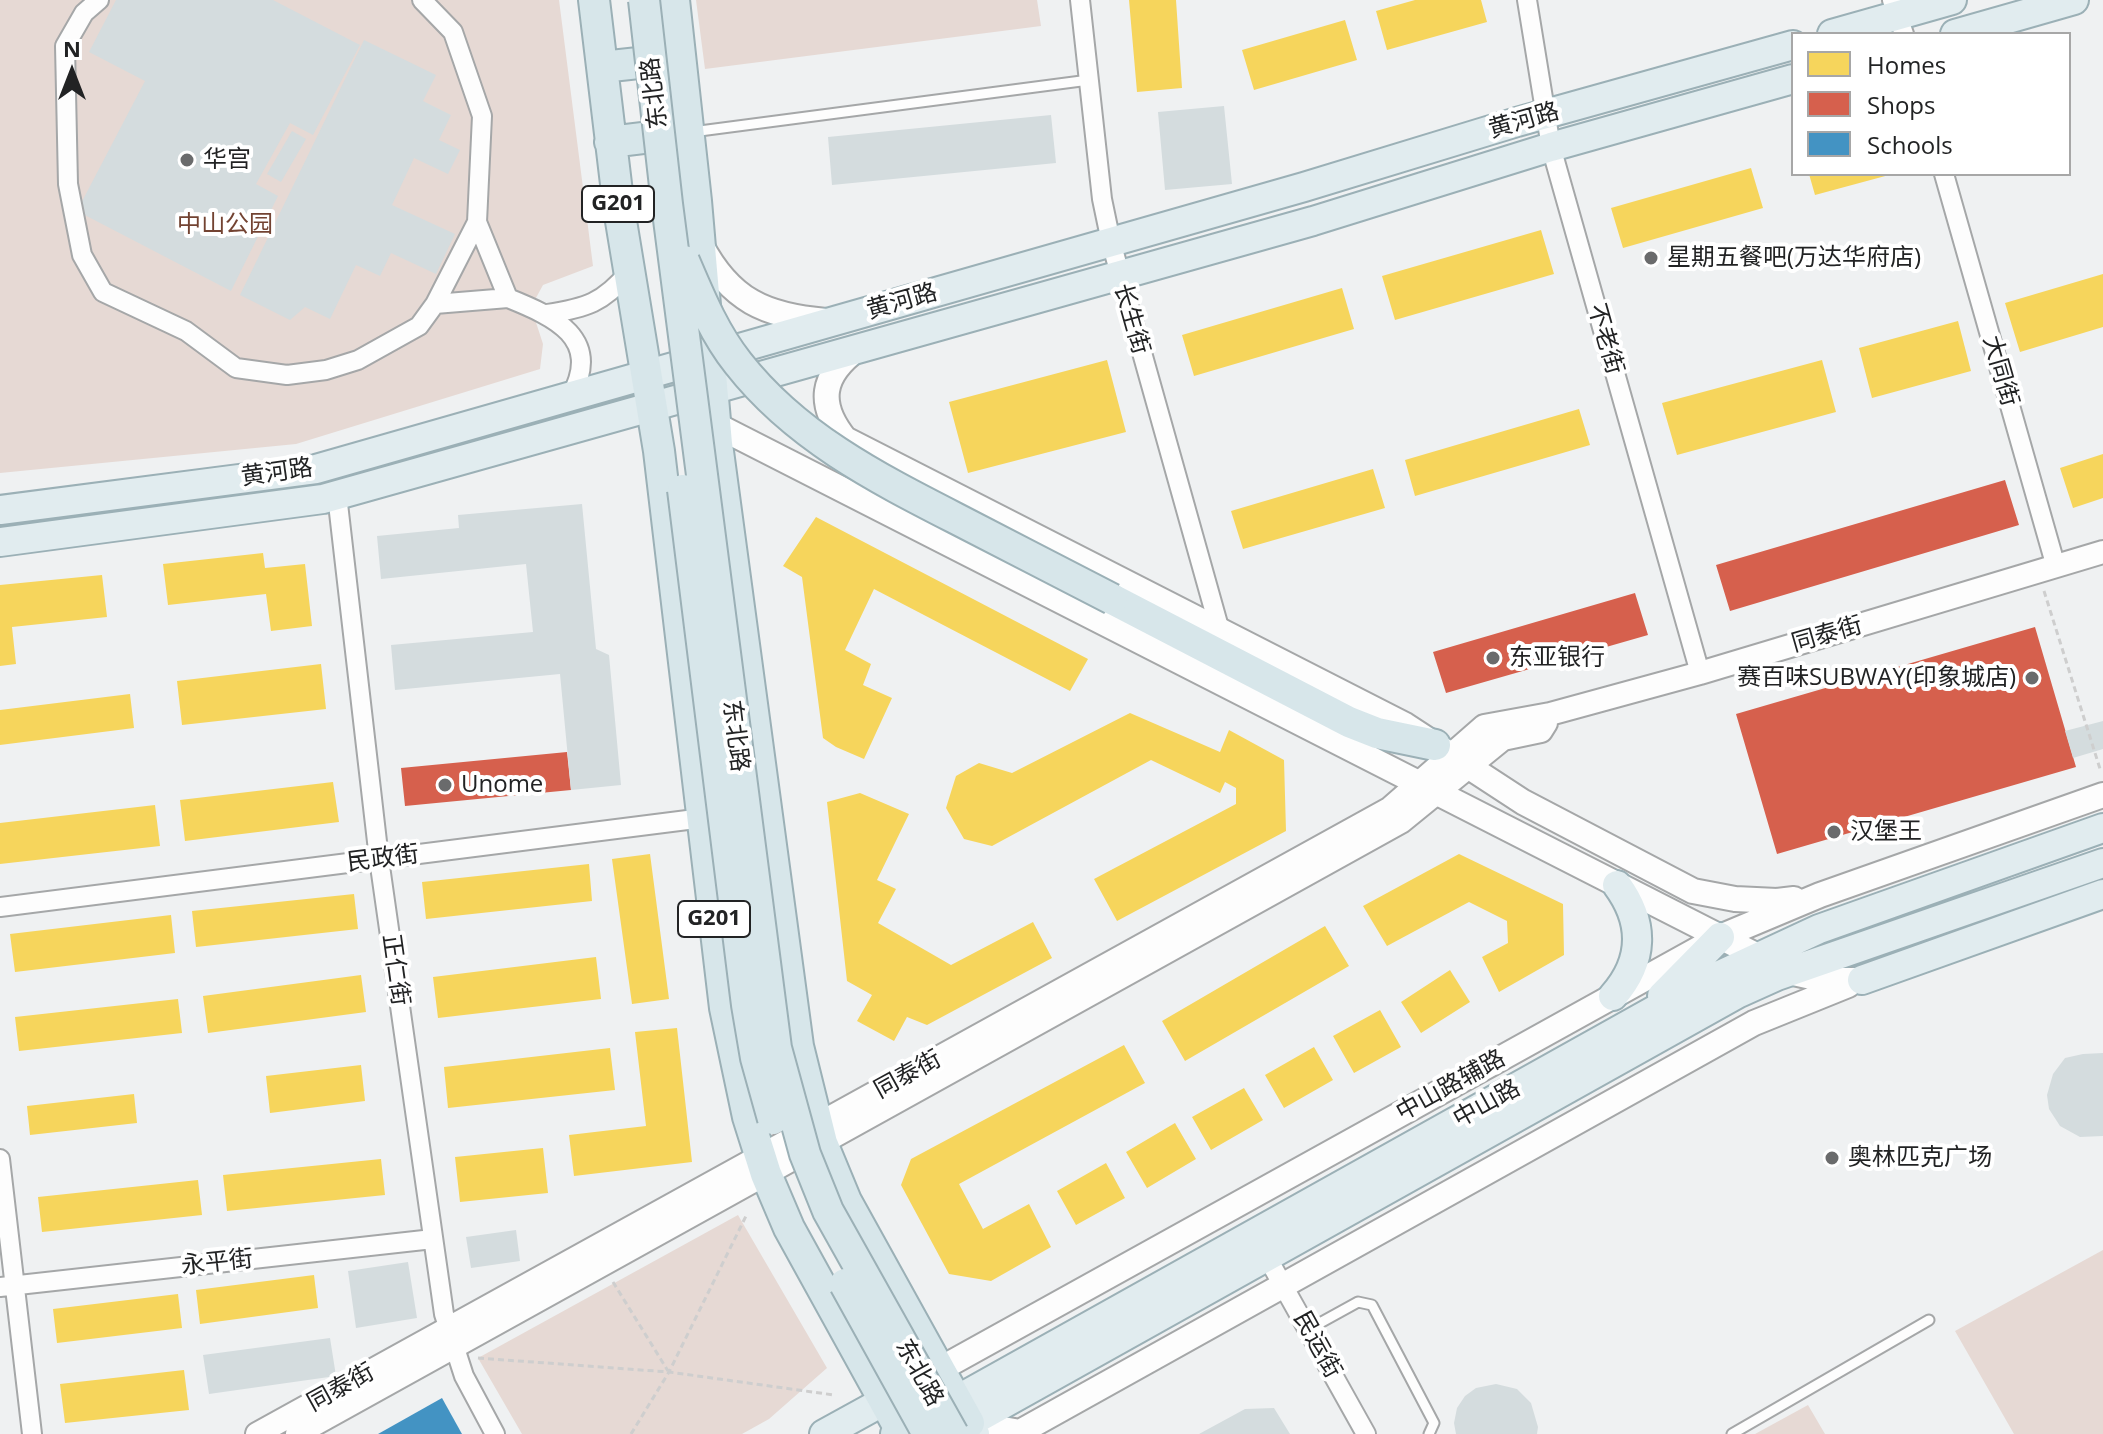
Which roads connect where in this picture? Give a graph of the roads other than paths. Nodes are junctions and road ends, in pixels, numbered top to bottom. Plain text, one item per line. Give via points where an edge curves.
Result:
1 (99, 0) edge
2 (422, 0) edge
3 (594, 0) edge
4 (624, 0) edge
5 (644, 0) edge
6 (674, 0) edge
7 (1080, 0) edge
8 (1527, 0) edge
9 (1952, 0) edge
10 (2074, 0) edge
11 (1898, 16) edge
12 (1839, 32) edge
13 (1962, 32) edge
14 (1791, 46) edge
15 (681, 59) junction
16 (602, 67) junction
17 (1089, 80) junction
18 (1791, 80) edge
19 (1545, 115) junction
20 (689, 133) junction
21 (610, 142) junction
22 (1551, 147) junction
23 (1945, 176) edge
24 (667, 204) junction
25 (477, 222) junction
26 (700, 242) junction
27 (1111, 242) junction
28 (629, 272) junction
29 (1119, 276) junction
30 (508, 298) junction
31 (435, 304) junction
32 (547, 314) junction
33 (832, 321) junction
34 (857, 349) junction
35 (710, 356) junction
36 (713, 390) junction
37 (654, 394) junction
38 (571, 396) junction
39 (715, 425) junction
40 (845, 439) junction
41 (771, 454) junction
42 (721, 476) junction
43 (824, 481) junction
44 (662, 483) junction
45 (337, 495) junction
46 (0, 510) edge
47 (0, 542) edge
48 (2103, 552) edge
49 (2047, 570) junction
50 (1220, 631) junction
51 (1700, 673) junction
52 (1452, 756) junction
53 (2102, 783) edge
54 (1427, 788) junction
55 (766, 810) junction
56 (703, 819) junction
57 (2103, 828) edge
58 (379, 859) junction
59 (2103, 863) edge
60 (1617, 885) junction
61 (2103, 894) edge
62 (1820, 895) junction
63 (0, 907) edge
64 (1720, 937) junction
65 (1757, 956) junction
66 (1789, 972) junction
67 (1862, 980) junction
68 (1613, 996) junction
69 (1639, 1019) junction
70 (820, 1134) junction
71 (0, 1159) edge
72 (764, 1165) junction
73 (433, 1239) junction
74 (1267, 1257) junction
75 (1284, 1285) junction
76 (8, 1286) edge
77 (1929, 1320) dead end
78 (1309, 1329) junction
79 (450, 1338) junction
80 (940, 1370) junction
81 (884, 1401) junction
82 (961, 1425) edge
83 (906, 1433) edge
84 (32, 1434) edge
85 (257, 1434) edge
86 (297, 1434) edge
87 (495, 1434) edge
88 (824, 1434) edge
89 (1366, 1434) edge
90 (1429, 1434) edge
91 (1732, 1434) edge

1 - 31 street via 84,13 65,46 68,184 82,255 103,292 186,331 236,368 287,375 358,360 419,326
2 - 25 street via 453,32 482,116
3 - 16 highway, 东北路 / G201
4 - 83 highway, 东北路, bridge via 756,1058 787,1164
5 - 24 highway, 东北路, bridge
6 - 15 highway, 东北路 / G201
7 - 17 street, 长生街
8 - 19 street, 不老街
9 - 11 main road
10 - 13 main road
11 - 12 main road
14 - 19 main road, 黄河路
15 - 16 highway
15 - 20 highway, 东北路 / G201
16 - 21 highway, 东北路 / G201
17 - 20 lane
17 - 27 street, 长生街
18 - 22 main road, 黄河路
19 - 22 street, 不老街
19 - 27 main road, 黄河路
20 - 21 highway
20 - 26 highway, 东北路 / G201
21 - 28 highway, 东北路 / G201
22 - 29 main road, 黄河路
22 - 51 street, 不老街
23 - 49 street, 大同街
24 - 52 highway, bridge via 681,253 737,362 764,393 831,449 1349,722
24 - 82 highway, 东北路, bridge via 776,1048 805,1154 828,1211
25 - 30 street
25 - 31 street
26 - 33 main road via 712,265 745,300 798,319
26 - 35 highway, 东北路 / G201
27 - 29 street, 长生街
27 - 33 main road, 黄河路
28 - 32 street via 594,304
28 - 37 highway, 东北路 / G201
29 - 34 main road, 黄河路
29 - 50 street, 长生街
30 - 31 street
30 - 32 street
32 - 38 street via 580,349 581,378
33 - 35 main road, 黄河路
34 - 36 main road, 黄河路
34 - 40 main road via 841,361 827,387 832,423
35 - 36 highway, 东北路 / G201
35 - 37 main road, 黄河路
36 - 37 main road, 黄河路
36 - 39 highway, 东北路 / G201
37 - 38 main road, 黄河路
37 - 39 main road
37 - 44 highway, 东北路 / G201
37 - 45 main road, 黄河路
38 - 46 main road, 黄河路 via 316,469
39 - 41 main road
39 - 42 highway, 东北路 / G201
40 - 43 main road
40 - 50 main road
41 - 42 main road via 737,457
41 - 43 main road
42 - 44 highway
42 - 55 highway, 东北路 / G201
43 - 54 main road
44 - 56 highway, 东北路 / G201
45 - 47 main road, 黄河路
45 - 58 street, 正仁街
48 - 49 street, 同泰街
49 - 51 street, 同泰街
50 - 52 main road via 1405,725
51 - 52 street, 同泰街 via 1550,714 1541,731
52 - 54 street, 同泰街
52 - 62 main road via 1523,802 1693,891 1777,901
53 - 62 main road, 中山路辅路
54 - 60 main road
54 - 70 street, 同泰街 via 1401,822
55 - 56 street, 民政街
55 - 70 highway, 东北路 / G201 via 790,999
56 - 58 street, 民政街
56 - 72 highway, 东北路 / G201 via 725,1008
57 - 65 main road, 中山路
58 - 63 street, 民政街
58 - 73 street, 正仁街
59 - 66 main road, 中山路
60 - 64 main road
60 - 68 main road via 1630,903 1637,941 1628,979
61 - 67 main road
62 - 64 main road, 中山路辅路
64 - 65 main road
64 - 68 main road, 中山路辅路
64 - 69 main road
65 - 66 main road
65 - 69 main road, 中山路
66 - 67 main road via 1825,980
66 - 74 main road, 中山路 via 1737,994
67 - 75 main road via 1754,1023
68 - 80 main road, 中山路辅路
69 - 82 main road, 中山路
70 - 72 street, 同泰街
70 - 80 highway, 东北路 / G201 via 846,1201
71 - 76 street
72 - 79 street, 同泰街
72 - 81 highway, 东北路 / G201 via 789,1228
73 - 76 street, 永平街
73 - 79 street, 正仁街
74 - 75 street, 民运街
74 - 82 main road, 中山路
75 - 78 street, 民运街
75 - 82 main road via 1020,1432
76 - 84 street
77 - 91 lane
78 - 89 street, 民运街
78 - 90 lane via 1358,1302 1372,1305 1434,1423
79 - 85 street, 同泰街
79 - 86 street, 同泰街
79 - 87 street, 正仁街
80 - 81 main road, 中山路辅路
80 - 82 highway, 东北路 / G201
81 - 83 highway, 东北路 / G201
81 - 88 main road, 中山路辅路
82 - 83 main road, 中山路

